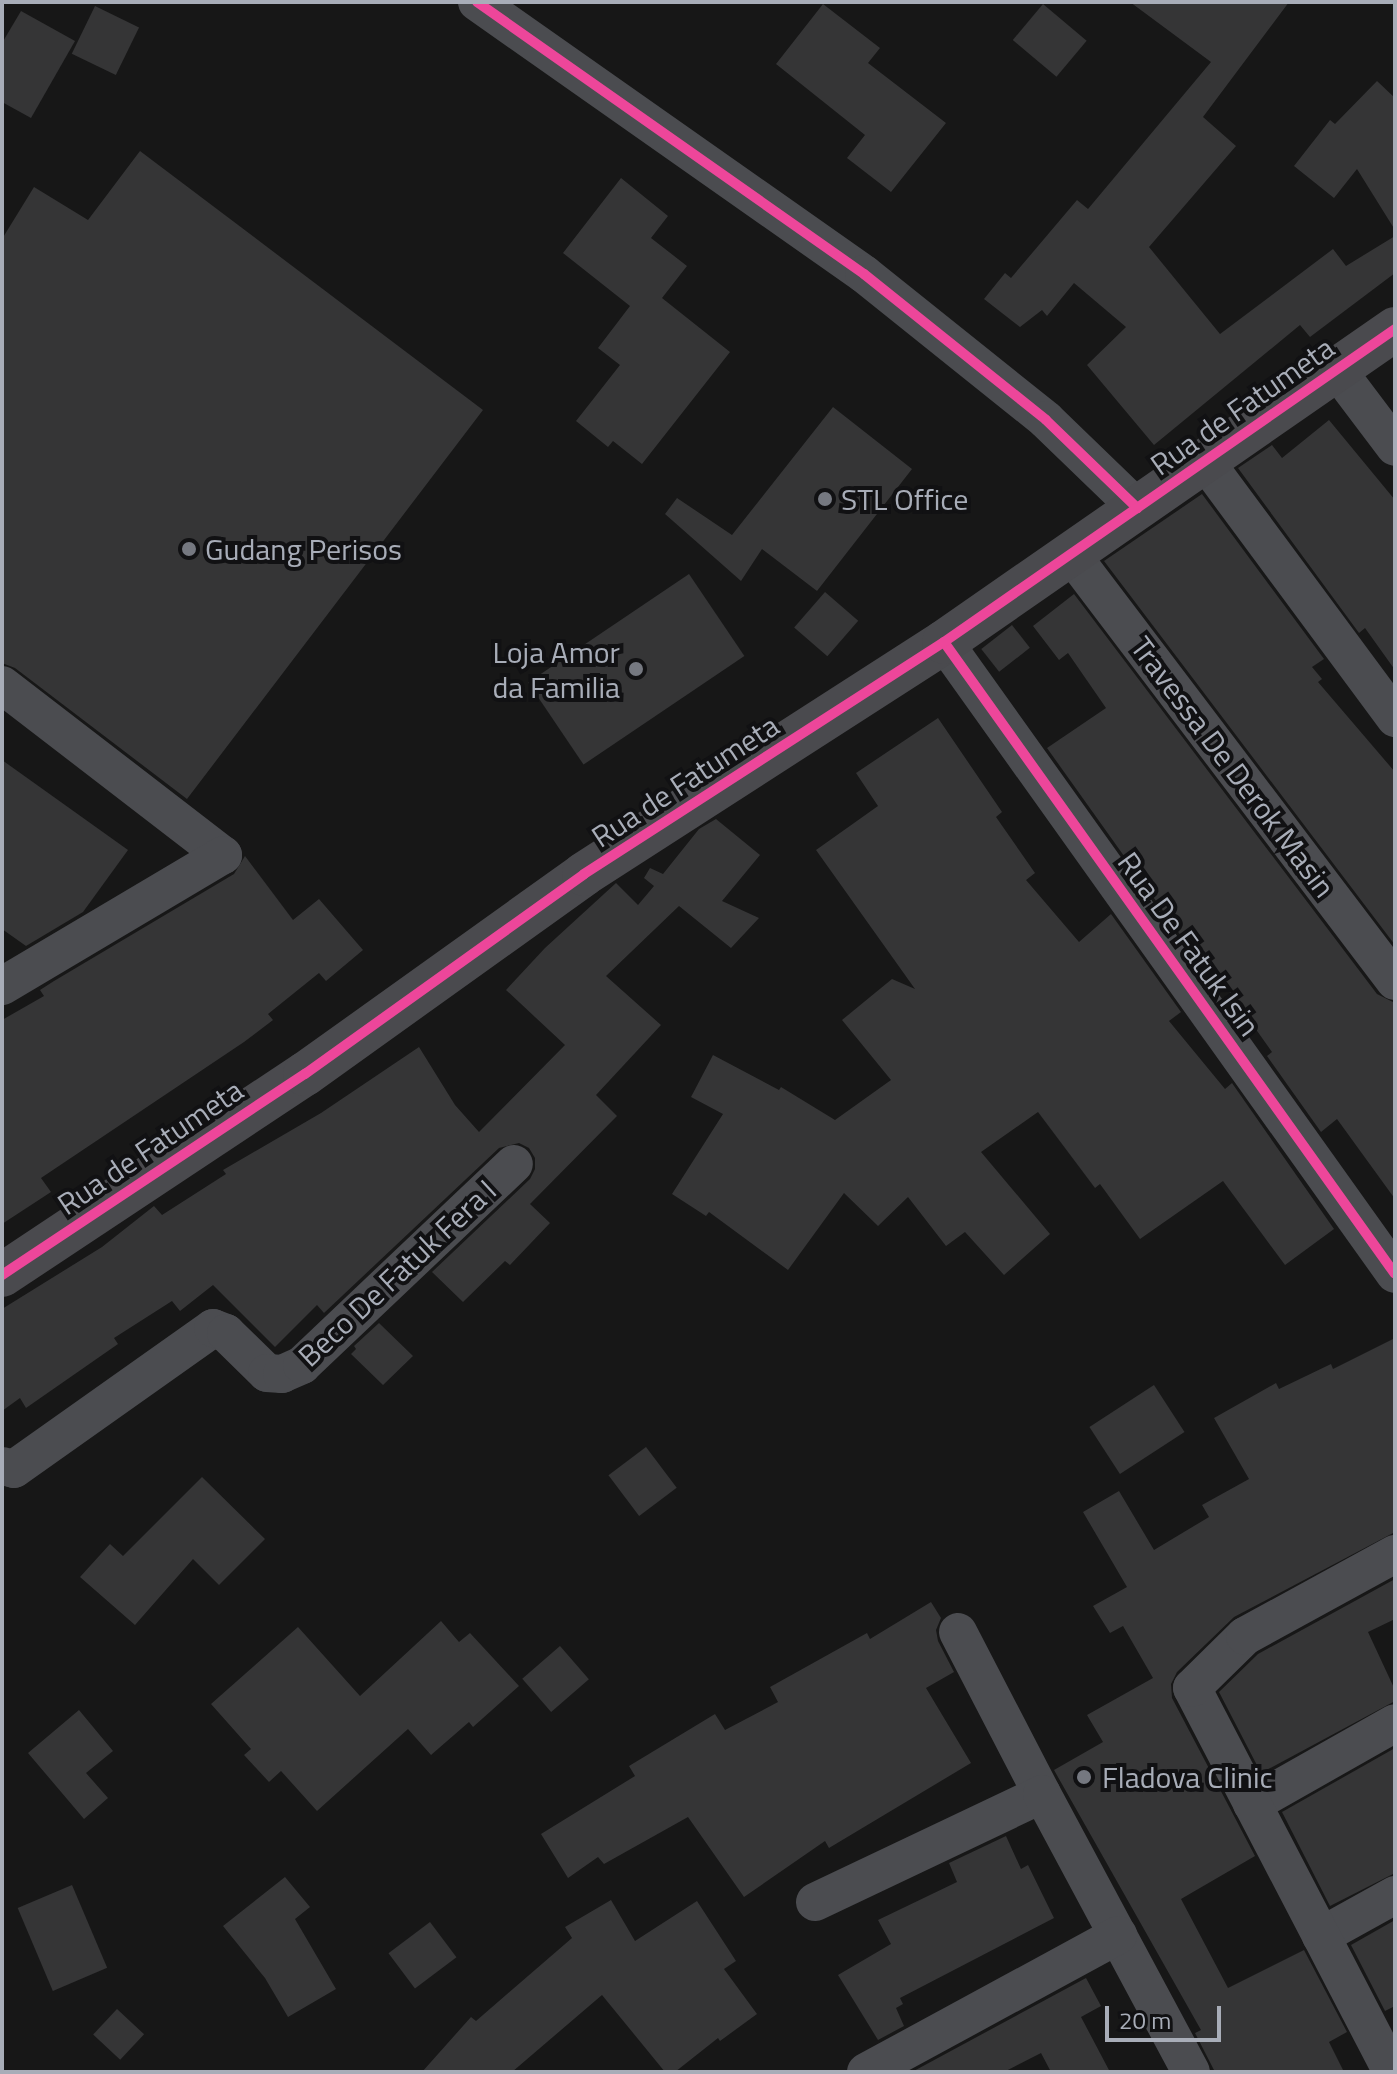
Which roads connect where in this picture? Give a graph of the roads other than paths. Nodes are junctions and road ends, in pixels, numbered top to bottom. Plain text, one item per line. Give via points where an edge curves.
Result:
1 (477, 2) edge
2 (1395, 329) edge
3 (1337, 370) junction
4 (1395, 447) edge
5 (1205, 461) junction
6 (1137, 508) junction
7 (1071, 554) junction
8 (944, 642) junction
9 (2, 685) edge
10 (1395, 718) edge
11 (1395, 981) edge
12 (4, 982) edge
13 (514, 1164) dead end
14 (1395, 1274) edge
15 (2, 1275) edge
16 (2, 1466) edge
17 (1395, 1554) edge
18 (958, 1632) dead end
19 (1395, 1723) edge
20 (1042, 1794) junction
21 (1252, 1804) junction
22 (1395, 1895) edge
23 (815, 1902) dead end
24 (1118, 1935) junction
25 (1321, 1936) junction
26 (1391, 2065) edge
27 (866, 2072) edge
28 (1191, 2072) edge

1 - 6 street via 864,274 1046,420
2 - 3 street, Rua de Fatumeta
3 - 4 street
3 - 5 street, Rua de Fatumeta
5 - 6 street, Rua de Fatumeta
5 - 10 street
6 - 7 street, Rua de Fatumeta
7 - 8 street, Rua de Fatumeta
7 - 11 street, Travessa De Derok Masin
8 - 14 street, Rua De Fatuk Isin
8 - 15 street, Rua de Fatumeta via 584,874 305,1074
9 - 12 street via 223,855
13 - 16 street, Beco De Fatuk Fera I via 302,1365 282,1374 267,1373 226,1333 213,1328 14,1469
17 - 21 street via 1245,1636 1192,1688
18 - 20 street
19 - 21 street
20 - 23 street
20 - 24 street
21 - 25 street
22 - 25 street
24 - 27 street
24 - 28 street
25 - 26 street

